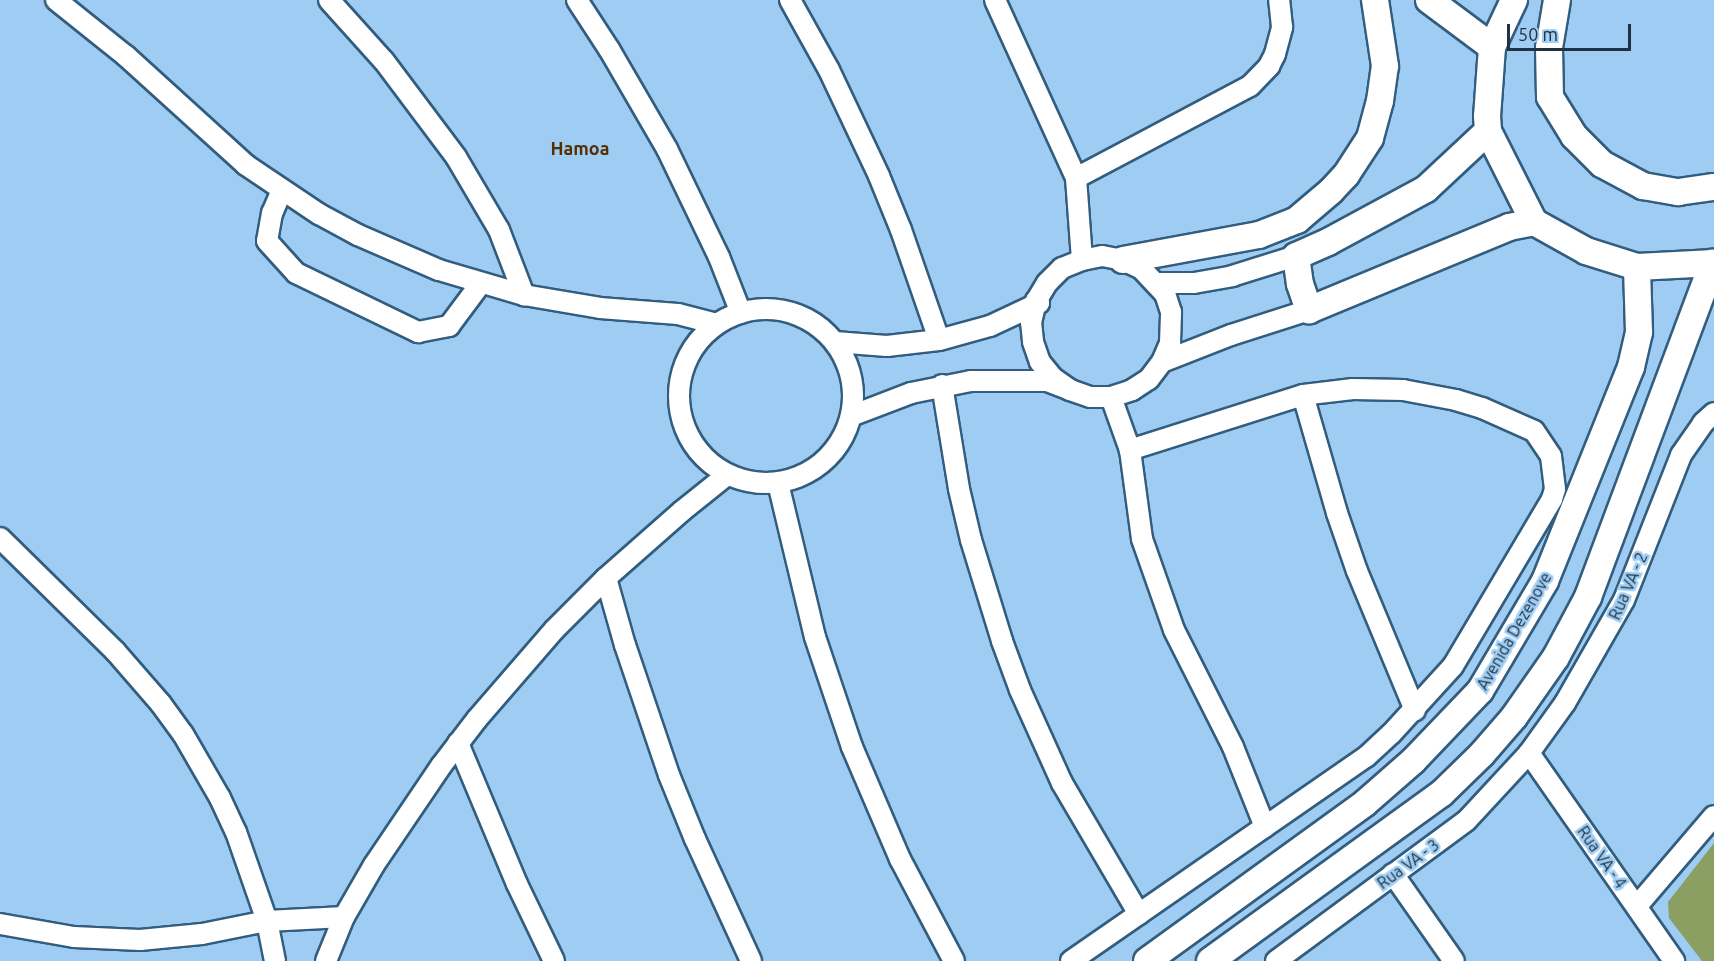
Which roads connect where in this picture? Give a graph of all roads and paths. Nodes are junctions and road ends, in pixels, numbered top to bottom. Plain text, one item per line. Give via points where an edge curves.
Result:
1 (56, 0) edge
2 (329, 0) edge
3 (577, 0) edge
4 (790, 0) edge
5 (995, 0) edge
6 (1279, 0) edge
7 (1375, 0) edge
8 (1429, 0) edge
9 (1514, 0) edge
10 (1557, 0) edge
11 (1492, 47) junction
12 (1488, 131) junction
13 (1076, 178) junction
14 (1714, 188) edge
15 (282, 190) junction
16 (1534, 222) junction
17 (1296, 256) junction
18 (1082, 260) junction
19 (1123, 260) junction
20 (1714, 263) edge
21 (1637, 267) junction
22 (482, 283) junction
23 (1157, 283) junction
24 (524, 295) junction
25 (1036, 301) junction
26 (1309, 310) junction
27 (741, 313) junction
28 (717, 324) junction
29 (939, 340) junction
30 (835, 342) junction
31 (1162, 362) junction
32 (942, 385) junction
33 (1070, 390) junction
34 (1303, 395) junction
35 (1111, 397) junction
36 (1714, 413) edge
37 (851, 416) junction
38 (1130, 450) junction
39 (727, 475) junction
40 (778, 483) junction
41 (0, 538) edge
42 (606, 578) junction
43 (1415, 710) junction
44 (458, 743) junction
45 (1529, 753) junction
46 (1714, 816) edge
47 (1265, 827) junction
48 (1393, 874) junction
49 (1636, 906) junction
50 (1138, 914) junction
51 (344, 916) junction
52 (267, 921) junction
53 (0, 924) edge
54 (548, 958) edge
55 (275, 961) edge
56 (326, 961) edge
57 (751, 961) edge
58 (954, 961) edge
59 (1071, 961) edge
60 (1147, 961) edge
61 (1210, 961) edge
62 (1276, 961) edge
63 (1454, 961) edge
64 (1674, 961) edge

1 - 15 street via 134,62 246,165
2 - 24 street via 384,61 456,157 499,230
3 - 27 street via 667,148
4 - 29 street via 829,70 879,176
5 - 13 street
6 - 13 street via 1282,27 1275,54 1250,86
7 - 19 street via 1385,66 1380,101 1370,138 1331,191 1297,220 1259,235
8 - 11 street
9 - 11 street
10 - 14 street via 1549,48 1550,97 1574,136 1602,164 1643,186 1678,192
11 - 12 street
12 - 16 street
12 - 17 street via 1426,189
13 - 18 street
15 - 22 street via 319,214 398,253
15 - 22 street via 272,213 267,241 296,273 418,332 449,327
16 - 21 street via 1586,251
16 - 26 street via 1509,227
17 - 23 street via 1194,284
17 - 26 street
18 - 19 street via 1102,256
18 - 25 street via 1062,268
19 - 23 street via 1142,269
20 - 21 street
20 - 61 street via 1588,597 1556,657 1514,717 1440,794
21 - 60 street, Avenida Dezenove via 1639,332 1631,368 1545,581 1480,690 1413,761 1365,803
22 - 24 street
23 - 31 street via 1171,312 1170,343
24 - 28 street via 600,308 678,314
25 - 29 street via 1039,303 990,326
25 - 33 street via 1031,321 1040,362
26 - 31 street
27 - 28 street
27 - 30 street via 766,309 792,313 816,324
28 - 39 street via 698,342 685,364 679,390 680,416 690,440 706,460
29 - 30 street via 887,346
30 - 37 street via 847,364 853,390
31 - 35 street via 1149,379
32 - 33 street via 1027,380 1047,381
32 - 37 street
32 - 50 street via 969,530 1020,690 1062,783
33 - 35 street
34 - 38 street
34 - 43 street via 1357,571
34 - 43 street via 1378,389 1456,400 1534,431 1551,456 1555,477 1552,499 1454,666
35 - 38 street
36 - 45 street, Rua VA - 2 via 1682,455 1624,600 1564,703
37 - 40 street via 841,440 825,460 803,475
38 - 47 street via 1142,539 1174,630 1233,747
39 - 40 street via 752,483
39 - 42 street
40 - 58 street via 815,637 852,747 900,859
41 - 52 street via 115,651 183,734 236,832
42 - 44 street via 515,673
42 - 57 street via 669,775 708,871
43 - 47 street via 1366,757
44 - 51 street via 406,815
44 - 54 street
45 - 48 street, Rua VA - 3 via 1467,820
45 - 49 street, Rua VA - 4
46 - 49 street
47 - 50 street
48 - 62 street, Rua VA - 3
48 - 63 street
49 - 64 street, Rua VA - 4
50 - 59 street
51 - 52 street
51 - 56 street
52 - 53 street via 202,934 140,940 74,937
52 - 55 street

